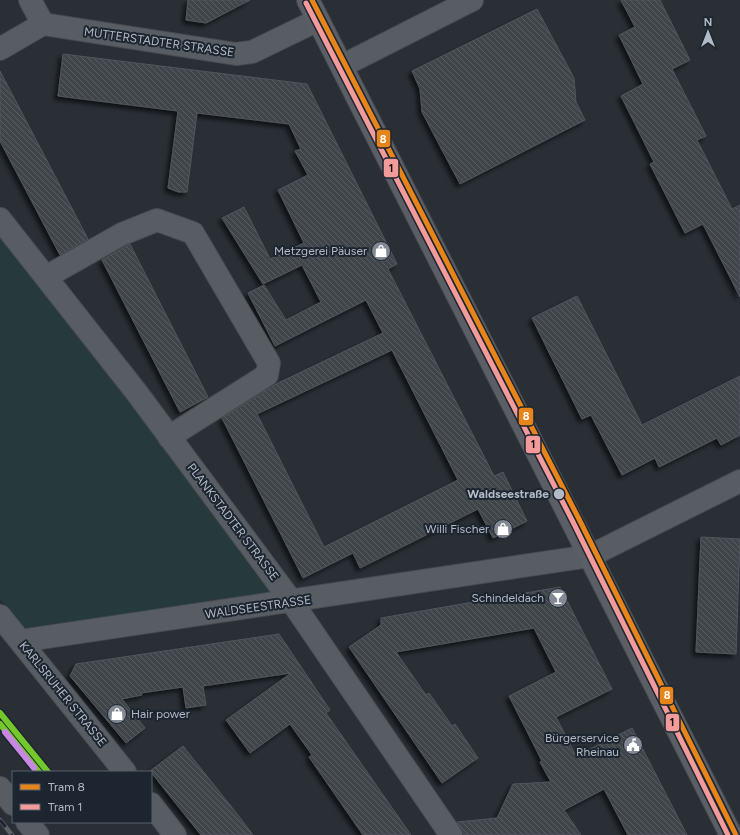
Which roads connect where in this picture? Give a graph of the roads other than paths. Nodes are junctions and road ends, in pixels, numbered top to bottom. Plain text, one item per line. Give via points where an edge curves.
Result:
1 (30, 0) edge
2 (308, 0) edge
3 (472, 0) edge
4 (318, 20) junction
5 (43, 24) junction
6 (0, 49) edge
7 (342, 66) junction
8 (0, 219) edge
9 (46, 278) junction
10 (169, 436) junction
11 (737, 489) edge
12 (590, 556) junction
13 (292, 602) junction
14 (0, 616) edge
15 (20, 641) junction
16 (124, 771) edge
17 (0, 788) edge
18 (12, 803) edge
19 (152, 805) edge
20 (28, 823) edge
21 (38, 835) edge
22 (175, 835) edge
23 (451, 835) edge
24 (731, 835) edge

1 - 5 street
2 - 4 main road
3 - 7 street
4 - 5 street, MUTTERSTADTER STRASSE via 252,52 236,54
4 - 7 main road
5 - 6 street
7 - 12 main road
8 - 9 street, PLANKSTADTER STRASSE
9 - 10 street, PLANKSTADTER STRASSE
9 - 10 street via 122,234 157,220 193,233 268,363 267,375
10 - 13 street, PLANKSTADTER STRASSE
11 - 12 street, WALDSEESTRASSE
12 - 13 street, WALDSEESTRASSE
12 - 24 main road
13 - 15 street, WALDSEESTRASSE
13 - 23 street, PLANKSTADTER STRASSE
14 - 15 street, KARLSRUHER STRASSE
15 - 16 street, KARLSRUHER STRASSE
17 - 18 street
19 - 22 street
20 - 21 street

